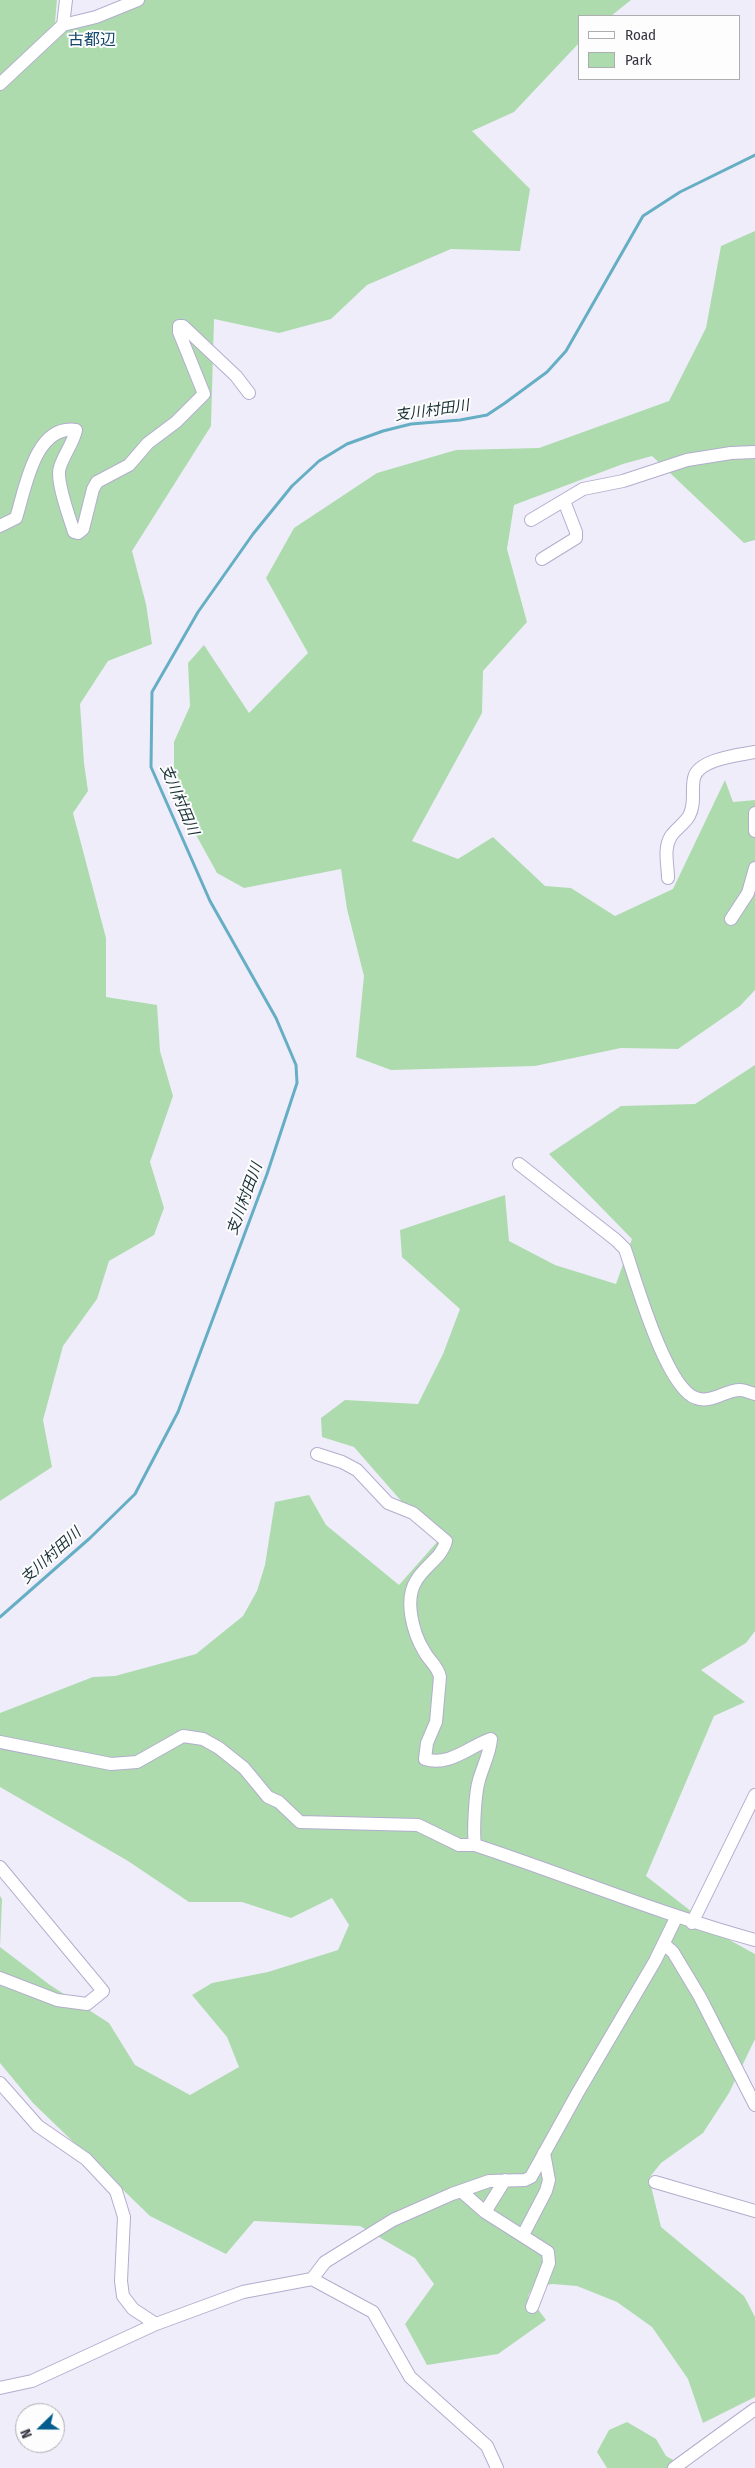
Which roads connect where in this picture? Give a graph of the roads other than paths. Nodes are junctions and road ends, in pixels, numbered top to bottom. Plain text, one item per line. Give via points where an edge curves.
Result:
1 (66, 0) edge
2 (138, 0) edge
3 (63, 25) junction
4 (0, 84) edge
5 (249, 393) dead end
6 (755, 452) edge
7 (564, 501) junction
8 (531, 520) dead end
9 (0, 526) edge
10 (542, 559) dead end
11 (755, 752) edge
12 (755, 813) edge
13 (755, 831) edge
14 (755, 868) edge
15 (668, 878) dead end
16 (731, 919) dead end
17 (519, 1164) dead end
18 (755, 1394) edge
19 (317, 1454) dead end
20 (0, 1742) edge
21 (755, 1795) edge
22 (475, 1845) junction
23 (0, 1867) edge
24 (676, 1918) junction
25 (692, 1923) junction
26 (755, 1940) edge
27 (664, 1944) junction
28 (0, 1978) edge
29 (0, 2083) edge
30 (755, 2104) edge
31 (544, 2153) junction
32 (504, 2180) junction
33 (525, 2180) junction
34 (655, 2182) dead end
35 (461, 2191) junction
36 (545, 2194) junction
37 (755, 2211) edge
38 (485, 2212) junction
39 (523, 2235) junction
40 (312, 2279) junction
41 (532, 2307) dead end
42 (156, 2324) junction
43 (0, 2388) edge
44 (755, 2409) edge
45 (497, 2468) edge
46 (674, 2468) edge

1 - 3 street
2 - 3 street via 96,17
3 - 4 street
5 - 9 street via 236,376 183,326 179,326 204,394 176,422 148,443 129,465 97,482 83,529 78,533 74,532 59,479 59,468 76,430 69,429 40,448 30,467 16,518
6 - 7 street via 687,460 623,481 584,489
7 - 8 street
7 - 10 street via 576,538
11 - 15 street via 709,762 698,771 694,778 694,802 689,816 670,837 666,852
12 - 13 street
14 - 16 street via 748,893
17 - 18 street via 624,1249 662,1353 684,1391 696,1398 708,1399 740,1390
19 - 22 street via 357,1470 388,1503 413,1513 446,1541 444,1550 416,1581 410,1602 414,1630 424,1652 439,1670 440,1677 436,1722 427,1743 425,1759 445,1759 491,1739 476,1790 476,1817 472,1831
20 - 22 street via 111,1764 137,1762 184,1736 203,1739 244,1768 268,1797 279,1802 300,1822 418,1825 459,1845
21 - 25 street
22 - 24 street
23 - 28 street via 103,1991 87,2004 57,2000
24 - 25 street
24 - 27 street
25 - 26 street
27 - 30 street via 673,1952 700,1997
27 - 31 street
29 - 42 street via 38,2126 86,2159 116,2191 124,2217 123,2296 133,2309
31 - 33 street via 531,2177
31 - 36 street via 549,2180
32 - 33 street
32 - 35 street via 488,2181
32 - 38 street
33 - 36 street
34 - 37 street
35 - 38 street
35 - 40 street via 393,2220 325,2262
36 - 39 street
38 - 39 street
39 - 41 street via 548,2252 549,2258
40 - 42 street via 243,2292
40 - 45 street via 373,2312 410,2377 487,2446
42 - 43 street via 32,2381
44 - 46 street

